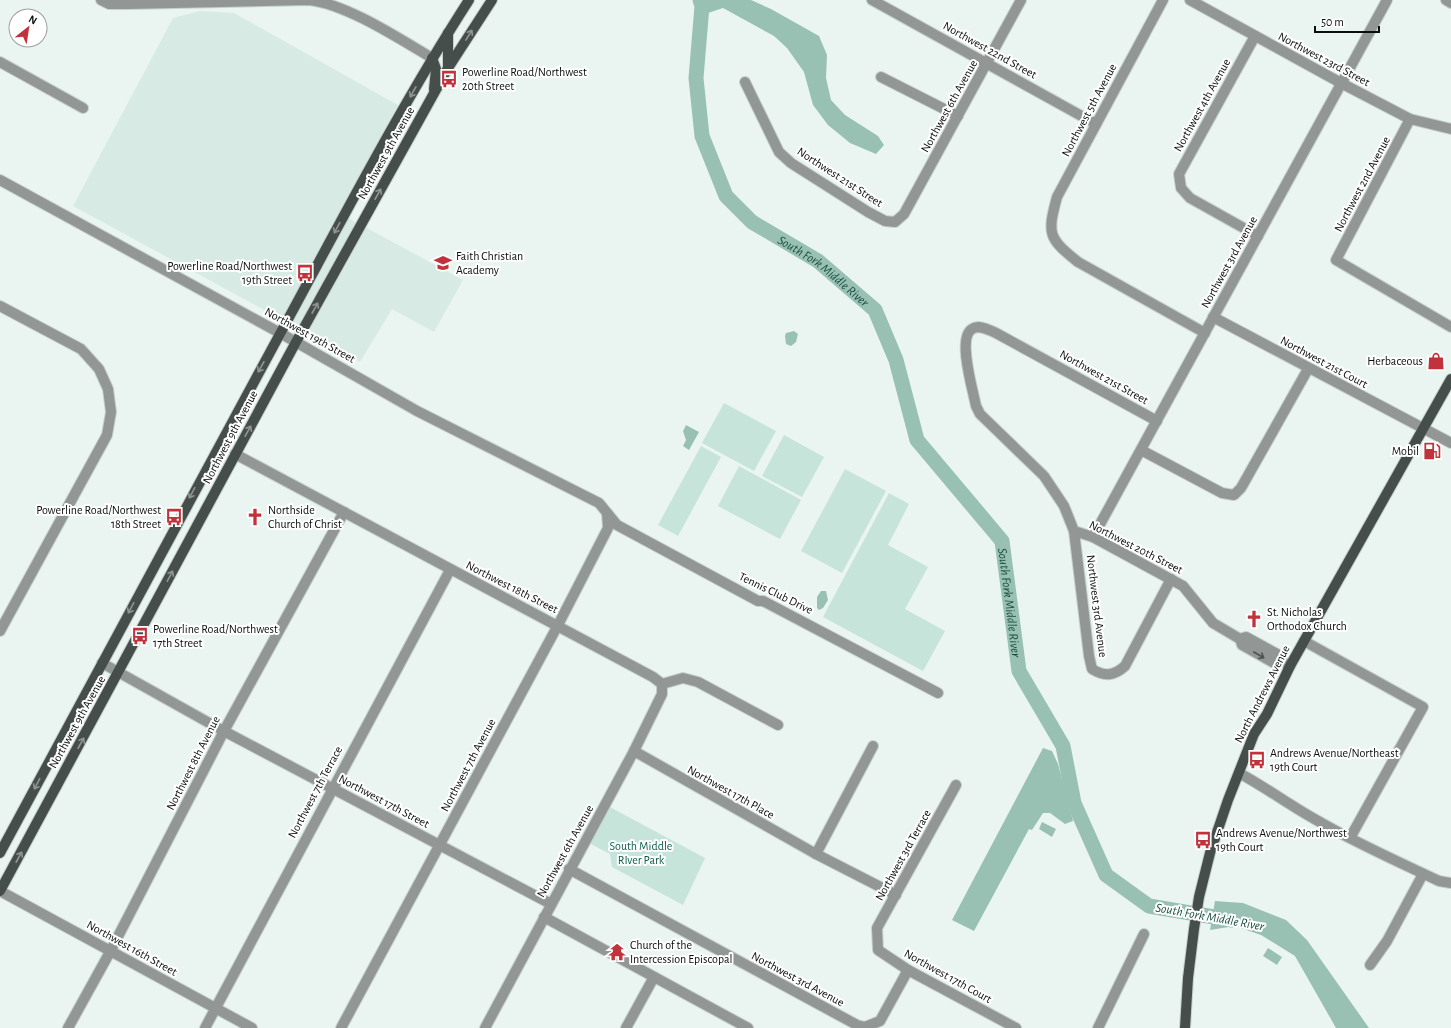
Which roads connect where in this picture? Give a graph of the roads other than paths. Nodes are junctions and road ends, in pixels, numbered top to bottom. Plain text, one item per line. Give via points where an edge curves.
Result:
1 (101, 0) edge
2 (469, 0) edge
3 (492, 0) edge
4 (872, 0) edge
5 (1021, 0) edge
6 (1163, 0) edge
7 (1190, 0) edge
8 (1387, 0) edge
9 (1446, 0) edge
10 (174, 2) edge
11 (1451, 3) edge
12 (448, 33) junction
13 (1255, 36) junction
14 (432, 58) junction
15 (0, 62) edge
16 (988, 63) junction
17 (448, 68) junction
18 (881, 77) dead end
19 (745, 82) dead end
20 (1341, 84) junction
21 (434, 93) junction
22 (83, 108) dead end
23 (958, 116) junction
24 (1410, 119) junction
25 (1096, 124) junction
26 (1451, 129) edge
27 (0, 180) edge
28 (895, 222) joint
29 (1258, 236) junction
30 (0, 306) edge
31 (1213, 318) junction
32 (1451, 327) edge
33 (973, 328) joint
34 (280, 333) junction
35 (1205, 333) junction
36 (296, 342) junction
37 (1308, 369) junction
38 (1451, 379) edge
39 (1157, 420) junction
40 (1423, 429) junction
41 (1451, 443) edge
42 (1141, 450) junction
43 (235, 454) junction
44 (344, 512) junction
45 (607, 513) junction
46 (1074, 531) junction
47 (1093, 537) junction
48 (450, 570) junction
49 (1171, 579) junction
50 (558, 625) junction
51 (0, 631) edge
52 (1304, 641) junction
53 (102, 663) junction
54 (1286, 664) junction
55 (119, 673) junction
56 (662, 684) junction
57 (938, 693) dead end
58 (778, 725) dead end
59 (224, 731) junction
60 (873, 746) dead end
61 (634, 751) junction
62 (1238, 773) junction
63 (956, 785) dead end
64 (332, 788) junction
65 (1350, 838) junction
66 (440, 845) junction
67 (0, 853) edge
68 (816, 854) junction
69 (570, 869) junction
70 (1423, 874) junction
71 (1451, 883) edge
72 (0, 891) edge
73 (896, 895) junction
74 (550, 904) junction
75 (544, 917) junction
76 (1144, 934) dead end
77 (877, 939) joint
78 (110, 952) junction
79 (1370, 965) dead end
80 (908, 970) junction
81 (654, 977) junction
82 (215, 1008) junction
83 (68, 1028) edge
84 (205, 1028) edge
85 (252, 1028) edge
86 (341, 1028) edge
87 (484, 1028) edge
88 (626, 1028) edge
89 (748, 1028) edge
90 (1016, 1028) edge
91 (1098, 1028) edge
92 (1185, 1028) edge

1 - 10 street via 109,4
2 - 12 main road, Northwest 9th Avenue
17 -> 3 main road, Northwest 9th Avenue
4 - 16 street, Northwest 22nd Street
5 - 16 street, Northwest 6th Avenue
6 - 25 street, Northwest 5th Avenue
7 - 13 street, Northwest 23rd Street
8 - 20 street, Northwest 3rd Avenue
9 - 11 street
10 - 14 street via 326,2
12 - 14 main road, Northwest 9th Avenue
12 - 17 main road
13 - 20 street, Northwest 23rd Street
13 - 29 street, Northwest 4th Avenue via 1179,174 1181,188 1190,198
14 - 21 main road via 436,69
14 -> 34 main road, Northwest 9th Avenue
15 - 22 street
16 - 23 street, Northwest 6th Avenue
16 - 25 street, Northwest 22nd Street
17 - 21 main road, Northwest 9th Avenue
18 - 23 street
19 - 28 street, Northwest 21st Street via 779,152 791,163 868,212 885,221
20 - 24 street, Northwest 23rd Street
20 - 29 street, Northwest 3rd Avenue
36 -> 21 main road, Northwest 9th Avenue
23 - 28 street, Northwest 6th Avenue via 904,214
24 - 26 street, Northwest 23rd Street
24 - 32 street, Northwest 2nd Avenue via 1336,260
25 - 35 street, Northwest 5th Avenue via 1057,197 1050,221 1052,236 1078,262
27 - 34 street, Northwest 19th Street
29 - 31 street, Northwest 3rd Avenue
30 - 51 street via 80,349 99,369 108,389 111,412 107,435
31 - 35 street, Northwest 3rd Avenue
31 - 37 street, Northwest 21st Court
33 - 39 street, Northwest 21st Street via 981,327 996,333
33 - 46 street, Northwest 20th Street via 966,334 964,345 976,406 980,414 1044,476 1064,506
34 - 36 street, Northwest 19th Street
34 -> 53 main road, Northwest 9th Avenue
35 - 39 street, Northwest 3rd Avenue
43 -> 36 main road, Northwest 9th Avenue
36 - 45 street, Northwest 19th Street via 417,411 600,503
37 - 40 street, Northwest 21st Court
37 - 42 street via 1241,488 1234,495 1222,493
38 - 40 main road, North Andrews Avenue
39 - 42 street, Northwest 3rd Avenue
40 - 41 street, Northwest 21st Court
40 - 52 main road, North Andrews Avenue
42 - 47 street, Northwest 3rd Avenue
43 - 44 street, Northwest 18th Street
55 -> 43 main road, Northwest 9th Avenue
44 - 48 street, Northwest 18th Street
44 - 59 street, Northwest 8th Avenue
45 - 50 street, Northwest 7th Avenue via 608,528
45 - 57 street, Tennis Club Drive via 617,524 758,601 763,601 824,631
46 - 47 street, Northwest 20th Street
46 - 49 street, Northwest 3rd Avenue via 1088,656 1092,669 1106,676 1117,673 1125,666
47 - 49 street, Northwest 20th Street
48 - 50 street, Northwest 18th Street
48 - 64 street, Northwest 7th Terrace
49 - 54 street, Northwest 20th Street via 1183,586 1213,623 1240,639 1246,637 1279,655
50 - 56 street, Northwest 18th Street
50 - 66 street, Northwest 7th Avenue
52 - 54 main road, North Andrews Avenue
52 - 65 street via 1423,707
53 - 55 street, Northwest 17th Street
53 -> 67 main road, Northwest 9th Avenue
54 - 62 main road, North Andrews Avenue via 1267,714 1254,734
55 - 59 street, Northwest 17th Street
72 -> 55 main road, Northwest 9th Avenue
56 - 58 street via 683,678 698,682
56 - 61 street, Northwest 6th Avenue via 662,694
59 - 64 street, Northwest 17th Street
59 - 78 street, Northwest 8th Avenue
60 - 68 street
61 - 68 street, Northwest 17th Place
61 - 69 street, Northwest 6th Avenue
62 - 65 street
62 - 92 main road, North Andrews Avenue via 1199,897 1188,978
63 - 73 street, Northwest 3rd Terrace
64 - 66 street, Northwest 17th Street
64 - 82 street, Northwest 7th Terrace
65 - 70 street
66 - 74 street, Northwest 17th Street
66 - 86 street, Northwest 7th Avenue
68 - 73 street, Northwest 17th Place
69 - 74 street, Northwest 6th Avenue
69 - 80 street, Northwest 3rd Avenue via 857,1026 865,1027 880,1021
70 - 71 street
70 - 79 street via 1387,941
72 - 78 street, Northwest 16th Street
73 - 77 street, Northwest 3rd Terrace via 878,928
74 - 75 street, Northwest 6th Avenue
75 - 81 street
75 - 87 street, Northwest 6th Avenue
76 - 91 street
77 - 80 street, Northwest 17th Court via 878,950
78 - 82 street, Northwest 16th Street
78 - 83 street, Northwest 8th Avenue
80 - 90 street, Northwest 17th Court
81 - 88 street
81 - 89 street
82 - 84 street, Northwest 7th Terrace
82 - 85 street, Northwest 16th Street

